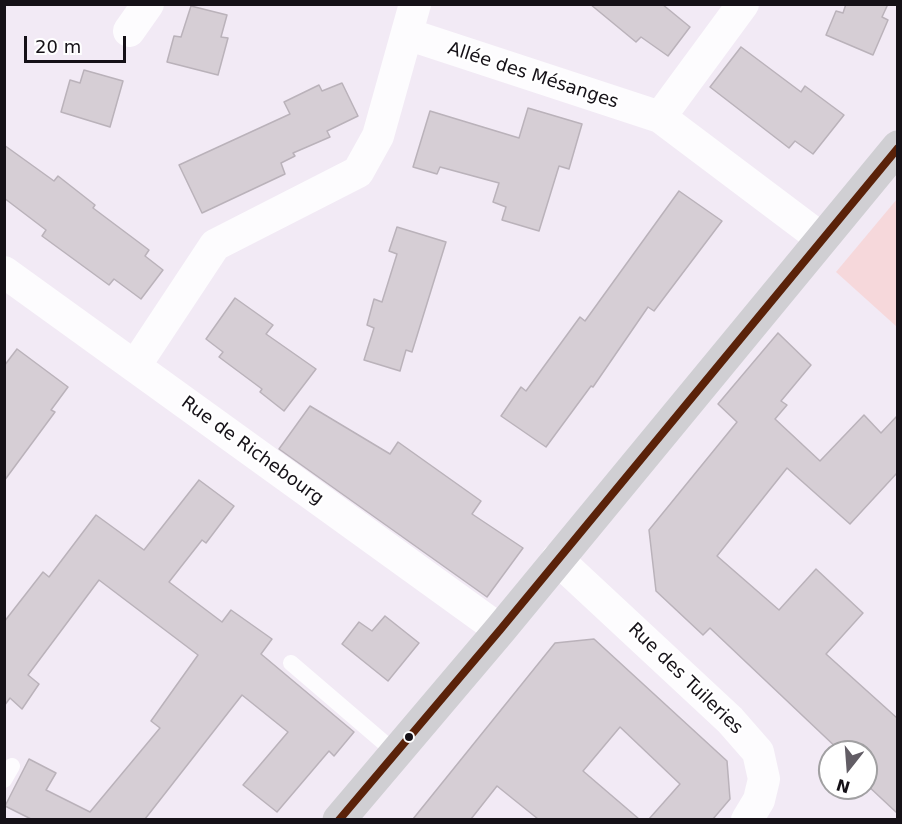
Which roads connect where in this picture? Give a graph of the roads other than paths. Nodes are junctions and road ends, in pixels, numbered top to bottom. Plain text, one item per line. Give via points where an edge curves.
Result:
1 (148, 4) edge
2 (415, 4) edge
3 (743, 4) edge
4 (129, 31) dead end
5 (407, 34) junction
6 (660, 117) junction
7 (897, 147) edge
8 (822, 239) junction
9 (4, 272) edge
10 (135, 366) junction
11 (557, 560) junction
12 (500, 630) junction
13 (291, 663) dead end
14 (396, 753) junction
15 (339, 819) edge
16 (747, 819) edge

1 - 4 street
2 - 5 street
3 - 6 street
5 - 6 street, Allée des Mésanges
5 - 10 street via 378,136 358,172 215,245
6 - 8 street, Allée des Mésanges
7 - 8 street
8 - 11 street
9 - 10 street, Rue de Richebourg
10 - 12 street, Rue de Richebourg
11 - 12 street
11 - 16 street, Rue des Tuileries via 730,720 758,752 764,779 759,800
12 - 14 street
13 - 14 lane
14 - 15 street

